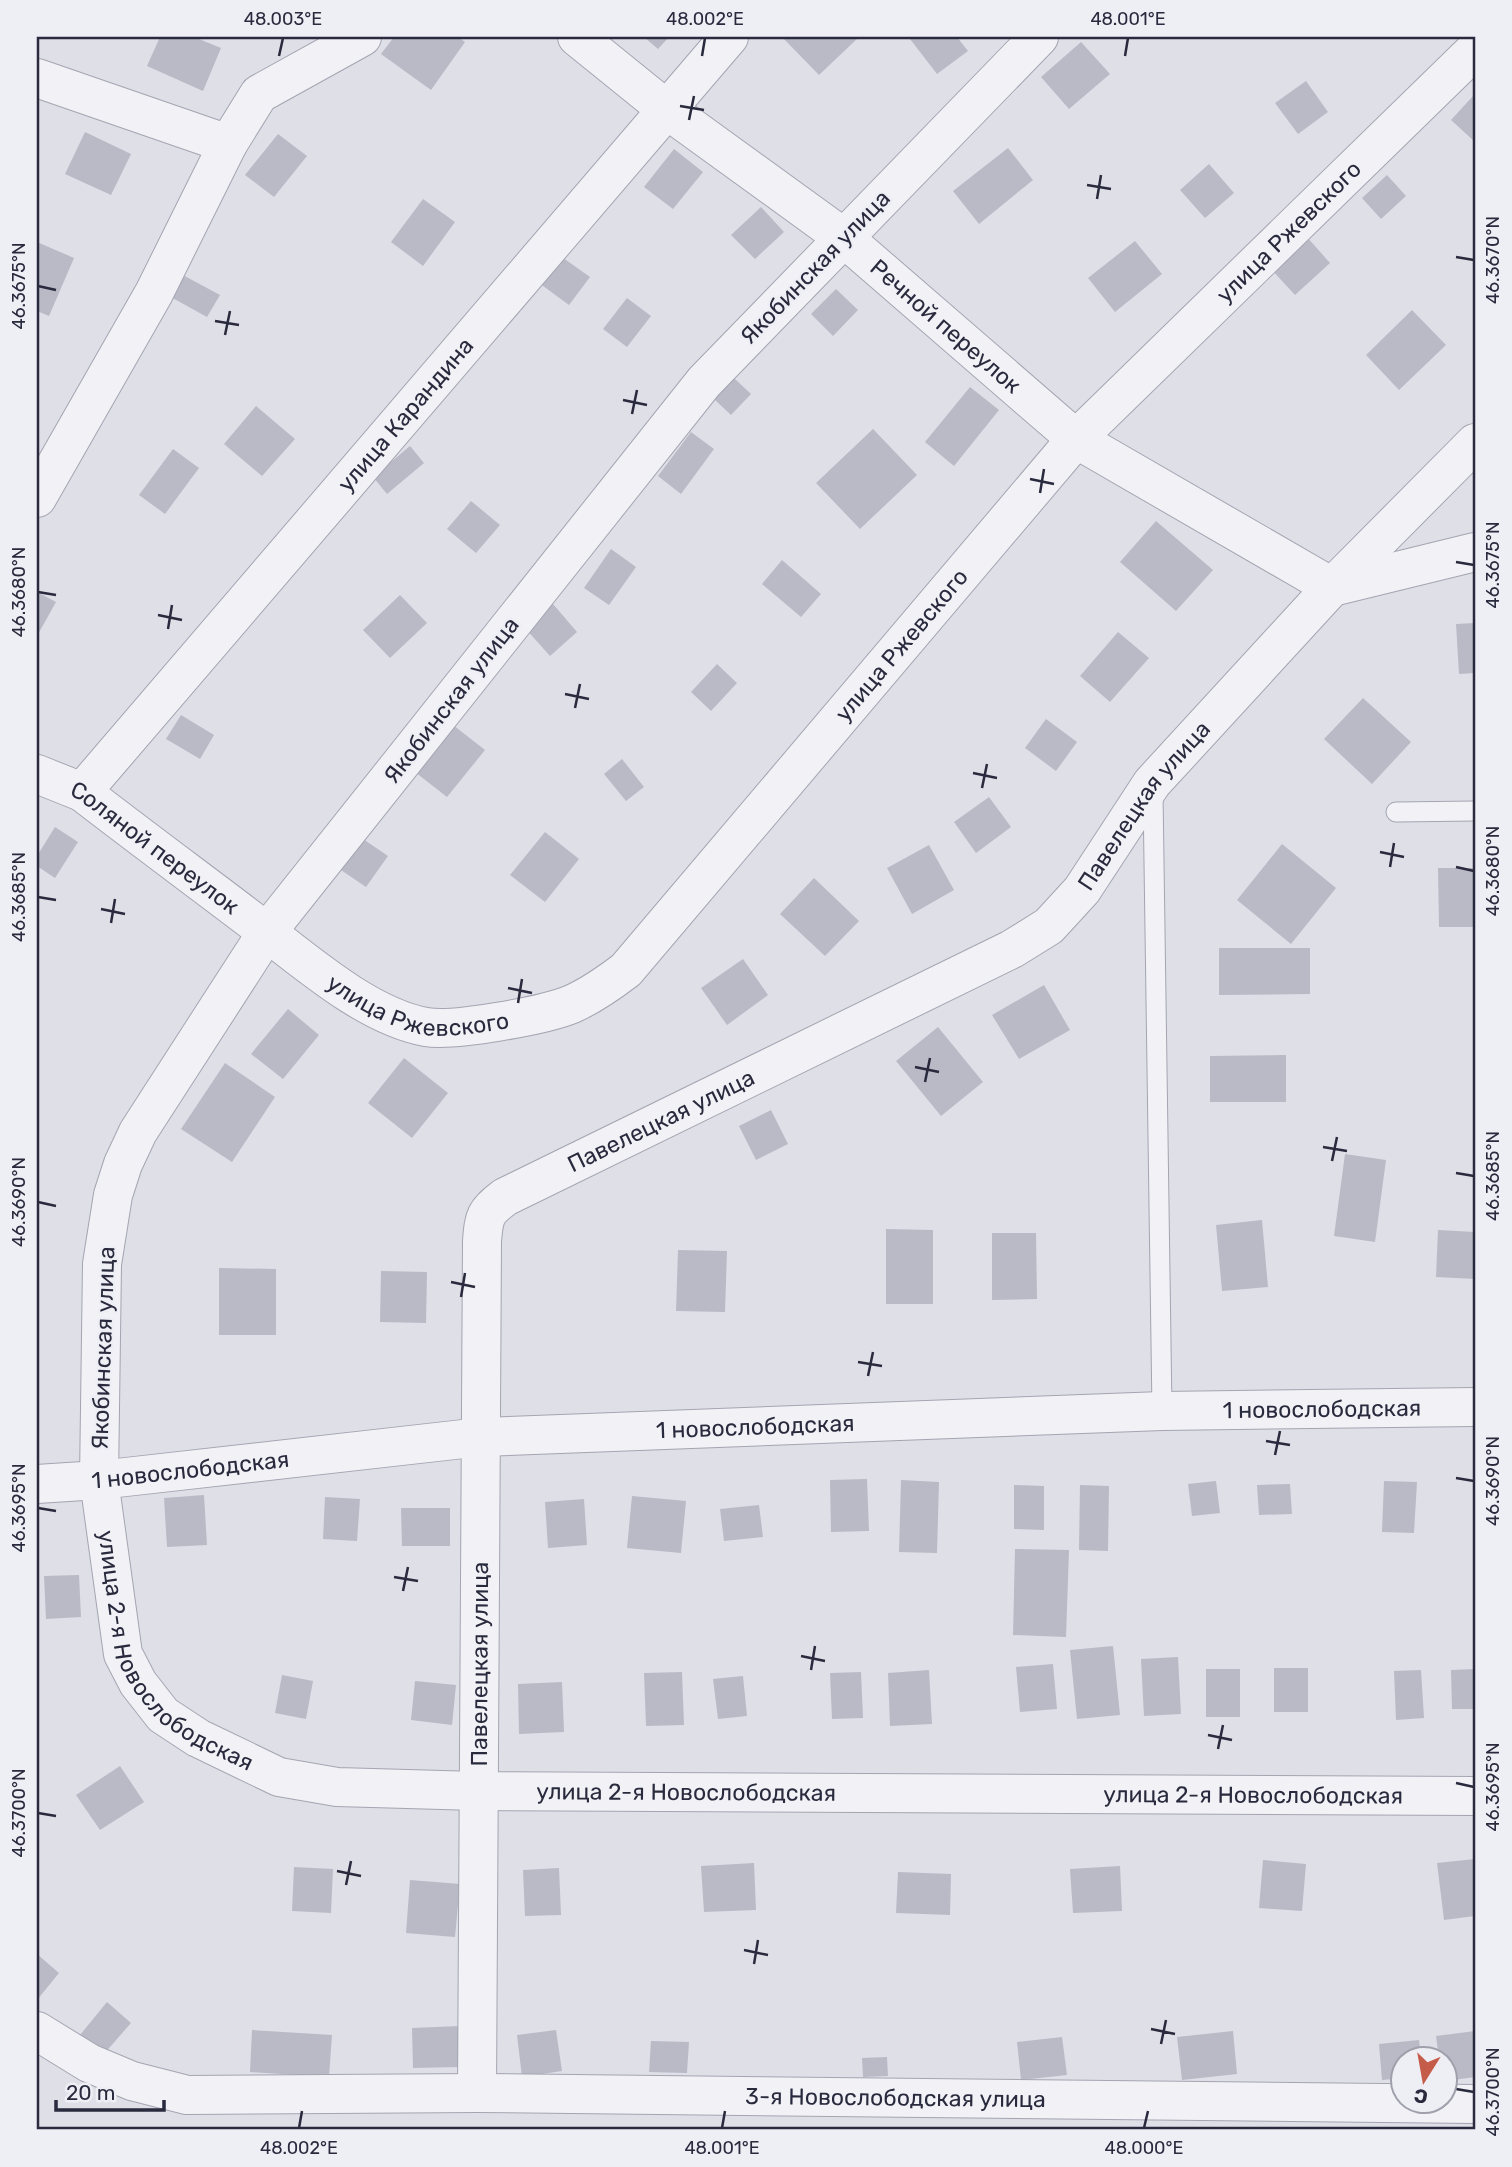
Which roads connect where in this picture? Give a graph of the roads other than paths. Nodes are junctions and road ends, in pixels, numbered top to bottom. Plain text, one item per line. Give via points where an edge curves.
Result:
1 (362, 37) edge
2 (577, 37) edge
3 (729, 37) edge
4 (1039, 37) edge
5 (1475, 50) edge
6 (37, 78) edge
7 (666, 108) junction
8 (228, 144) junction
9 (844, 238) junction
10 (1076, 439) junction
11 (1475, 443) edge
12 (37, 498) edge
13 (1475, 552) edge
14 (1332, 587) junction
15 (37, 774) edge
16 (1152, 783) junction
17 (82, 792) junction
18 (1475, 811) edge
19 (1396, 812) dead end
20 (267, 932) junction
21 (1475, 1408) edge
22 (1162, 1411) junction
23 (481, 1437) junction
24 (99, 1480) junction
25 (37, 1484) edge
26 (477, 1791) junction
27 (1475, 1796) edge
28 (37, 2031) edge
29 (477, 2093) junction
30 (1475, 2104) edge

1 - 8 street via 259,94
2 - 7 street, Речной переулок
3 - 7 street, улица Карандина
4 - 9 street, Якобинская улица
5 - 10 street, улица Ржевского
6 - 8 street
7 - 9 street, Речной переулок
7 - 17 street, улица Карандина
8 - 12 street via 154,293
9 - 10 street, Речной переулок
9 - 20 street, Якобинская улица via 704,382
10 - 14 street, Речной переулок
10 - 20 street, улица Ржевского via 626,970 601,988 571,1005 498,1022 429,1028 399,1020 341,988
11 - 14 street, Павелецкая улица
13 - 14 street
14 - 16 street, Павелецкая улица
15 - 17 street, Соляной переулок
16 - 22 lane
16 - 23 street, Павелецкая улица via 1082,890 1049,926 1031,938 505,1197 489,1209 482,1241
17 - 20 street, Соляной переулок
18 - 19 lane
20 - 24 street, Якобинская улица via 138,1132 113,1195 102,1264
21 - 22 street, 1 новослободская
22 - 23 street, 1 новослободская
23 - 24 street, 1 новослободская
23 - 26 street, Павелецкая улица
24 - 25 street, 1 новослободская
24 - 26 street, улица 2-я Новослободская via 123,1654 163,1715 198,1738 279,1777 337,1787
26 - 27 street, улица 2-я Новослободская
26 - 29 street, Павелецкая улица
28 - 29 street, 3-я Новослободская улица via 89,2063 132,2081 187,2095
29 - 30 street, 3-я Новослободская улица

